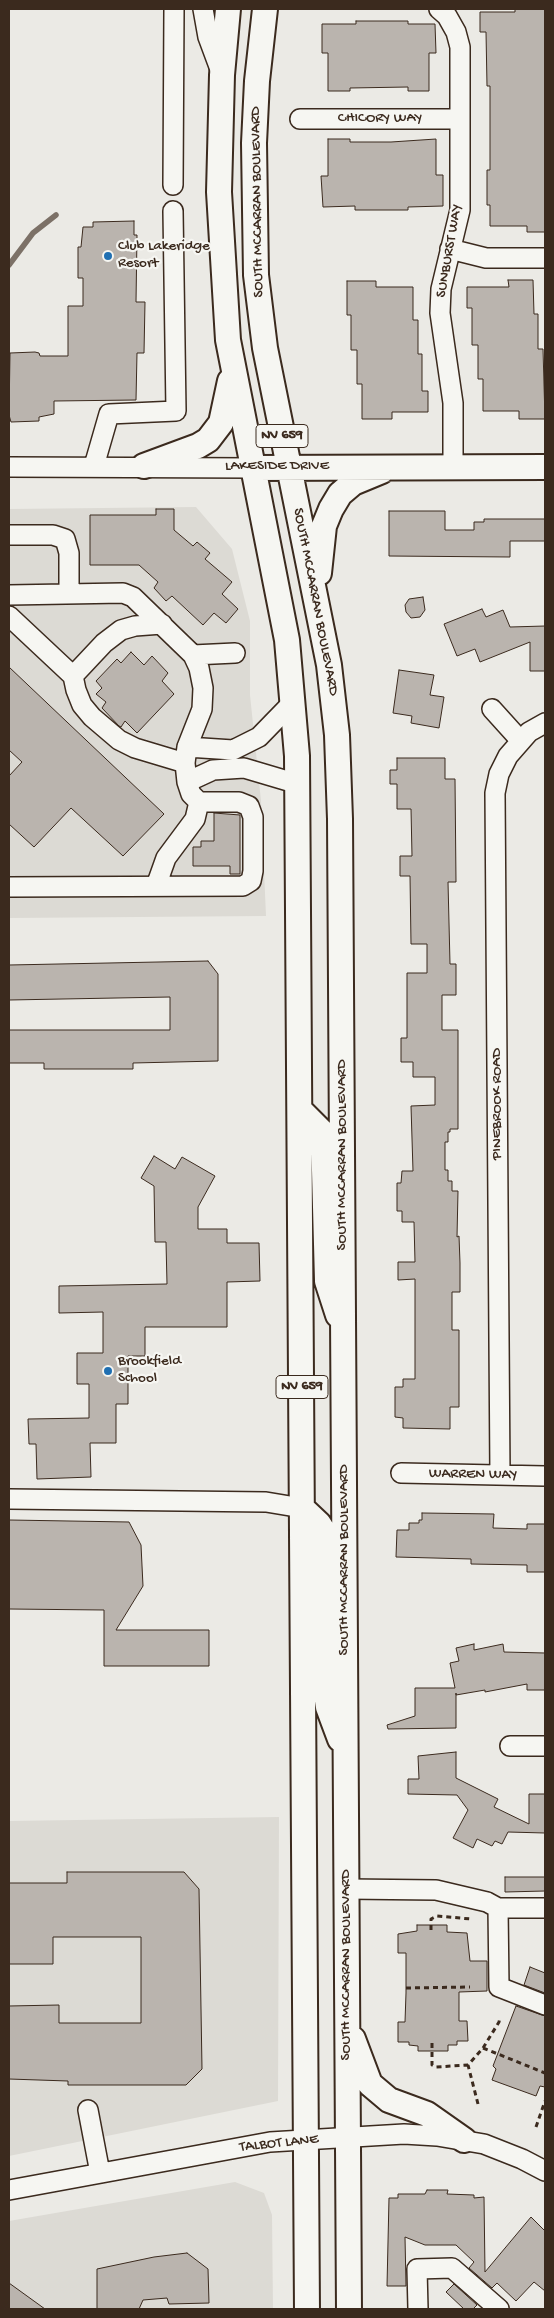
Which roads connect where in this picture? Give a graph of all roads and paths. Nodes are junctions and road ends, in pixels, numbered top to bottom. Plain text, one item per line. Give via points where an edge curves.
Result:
1 (174, 9) edge
2 (203, 9) edge
3 (228, 9) edge
4 (250, 9) edge
5 (265, 9) edge
6 (439, 9) edge
7 (222, 75) junction
8 (257, 81) junction
9 (300, 119) dead end
10 (460, 119) junction
11 (173, 185) dead end
12 (173, 211) dead end
13 (450, 249) junction
14 (545, 258) edge
15 (233, 367) junction
16 (94, 466) junction
17 (144, 466) junction
18 (9, 467) edge
19 (396, 467) junction
20 (453, 467) junction
21 (545, 467) edge
22 (253, 468) junction
23 (288, 468) junction
24 (9, 536) edge
25 (69, 594) junction
26 (9, 595) edge
27 (318, 606) junction
28 (9, 616) edge
29 (162, 624) junction
30 (235, 653) dead end
31 (193, 655) junction
32 (73, 676) junction
33 (294, 701) junction
34 (492, 709) dead end
35 (545, 723) edge
36 (520, 740) junction
37 (186, 764) junction
38 (298, 784) junction
39 (199, 802) junction
40 (156, 886) junction
41 (9, 887) edge
42 (300, 1110) junction
43 (344, 1335) junction
44 (401, 1473) dead end
45 (500, 1476) junction
46 (545, 1476) edge
47 (9, 1498) edge
48 (302, 1508) junction
49 (510, 1746) dead end
50 (545, 1746) edge
51 (346, 1755) junction
52 (347, 1889) junction
53 (498, 1908) junction
54 (545, 1908) edge
55 (474, 1919) dead end
56 (431, 1930) dead end
57 (470, 1987) dead end
58 (406, 1988) dead end
59 (545, 2005) edge
60 (500, 2017) dead end
61 (348, 2025) junction
62 (432, 2044) dead end
63 (483, 2048) junction
64 (468, 2066) junction
65 (545, 2073) edge
66 (545, 2101) edge
67 (478, 2104) dead end
68 (88, 2110) dead end
69 (536, 2127) dead end
70 (348, 2138) junction
71 (305, 2140) junction
72 (464, 2140) junction
73 (545, 2171) edge
74 (100, 2173) junction
75 (9, 2190) edge
76 (307, 2309) edge
77 (349, 2309) edge
78 (418, 2309) edge
79 (499, 2309) edge

1 - 11 street
2 - 7 street via 208,37
3 - 7 main road, NV 659
4 - 8 main road via 249,28
5 - 8 main road, SOUTH MCCARRAN BOULEVARD / NV 659
6 - 10 street, SUNBURST WAY via 456,32 460,47
7 - 15 main road, NV 659 via 219,192 228,340
8 - 23 main road, SOUTH MCCARRAN BOULEVARD / NV 659 via 254,143 256,276 265,348
9 - 10 street, CHICORY WAY
10 - 13 street, SUNBURST WAY via 460,210
12 - 16 street via 176,411 109,414
13 - 14 street via 486,258
13 - 20 street, SUNBURST WAY via 441,289 440,313 453,403
15 - 17 main road via 221,423 208,440
15 - 22 main road, NV 659
16 - 17 street, LAKESIDE DRIVE
16 - 18 street, LAKESIDE DRIVE
17 - 22 street, LAKESIDE DRIVE
19 - 20 main road, LAKESIDE DRIVE
19 - 23 main road, LAKESIDE DRIVE
19 - 27 main road via 353,483 340,494 331,509 324,526
20 - 21 main road, LAKESIDE DRIVE
22 - 23 main road, LAKESIDE DRIVE
22 - 33 main road, NV 659 via 286,631
23 - 27 main road, SOUTH MCCARRAN BOULEVARD / NV 659
24 - 25 street via 53,535 65,539 69,553
25 - 26 street
25 - 29 street via 123,593 133,597
27 - 43 main road, SOUTH MCCARRAN BOULEVARD / NV 659 via 330,665 340,819
28 - 32 street
29 - 31 street
29 - 32 street via 121,630
30 - 31 street
31 - 37 street via 204,688 202,709
32 - 37 street via 82,705 119,740
33 - 37 street via 259,737 233,750
33 - 38 main road, NV 659
34 - 36 street
35 - 36 street
36 - 45 street, PINEBROOK ROAD via 499,774 495,793
37 - 38 street via 213,770 244,768
37 - 39 street via 191,794
38 - 42 main road, NV 659
39 - 40 street via 195,819 166,858
39 - 40 street via 239,802 249,806 253,817 251,881 243,886
40 - 41 street
42 - 43 main road via 323,1134 327,1281
42 - 48 main road, NV 659
43 - 51 main road, SOUTH MCCARRAN BOULEVARD / NV 659
44 - 45 street, WARREN WAY
45 - 46 street, WARREN WAY
47 - 48 street via 266,1502
48 - 51 main road via 324,1532 326,1693
48 - 71 main road, NV 659
49 - 50 street
51 - 52 main road, SOUTH MCCARRAN BOULEVARD / NV 659
52 - 53 street via 436,1890 487,1902
52 - 61 main road, SOUTH MCCARRAN BOULEVARD / NV 659
53 - 54 street
53 - 59 street via 499,1987
55 - 56 path via 437,1916 431,1919
57 - 58 path
60 - 63 path
61 - 70 main road, SOUTH MCCARRAN BOULEVARD / NV 659
61 - 72 main road via 370,2084 389,2100 427,2114
62 - 64 path via 432,2066
63 - 64 path
63 - 65 path
64 - 67 path
66 - 69 path
68 - 74 street
70 - 71 street, TALBOT LANE
70 - 72 street, TALBOT LANE via 422,2134
70 - 77 main road, SOUTH MCCARRAN BOULEVARD / NV 659
71 - 74 street, TALBOT LANE via 270,2142
71 - 76 main road, NV 659
72 - 73 street, TALBOT LANE via 504,2151
74 - 75 street, TALBOT LANE
78 - 79 street via 417,2269 452,2268

